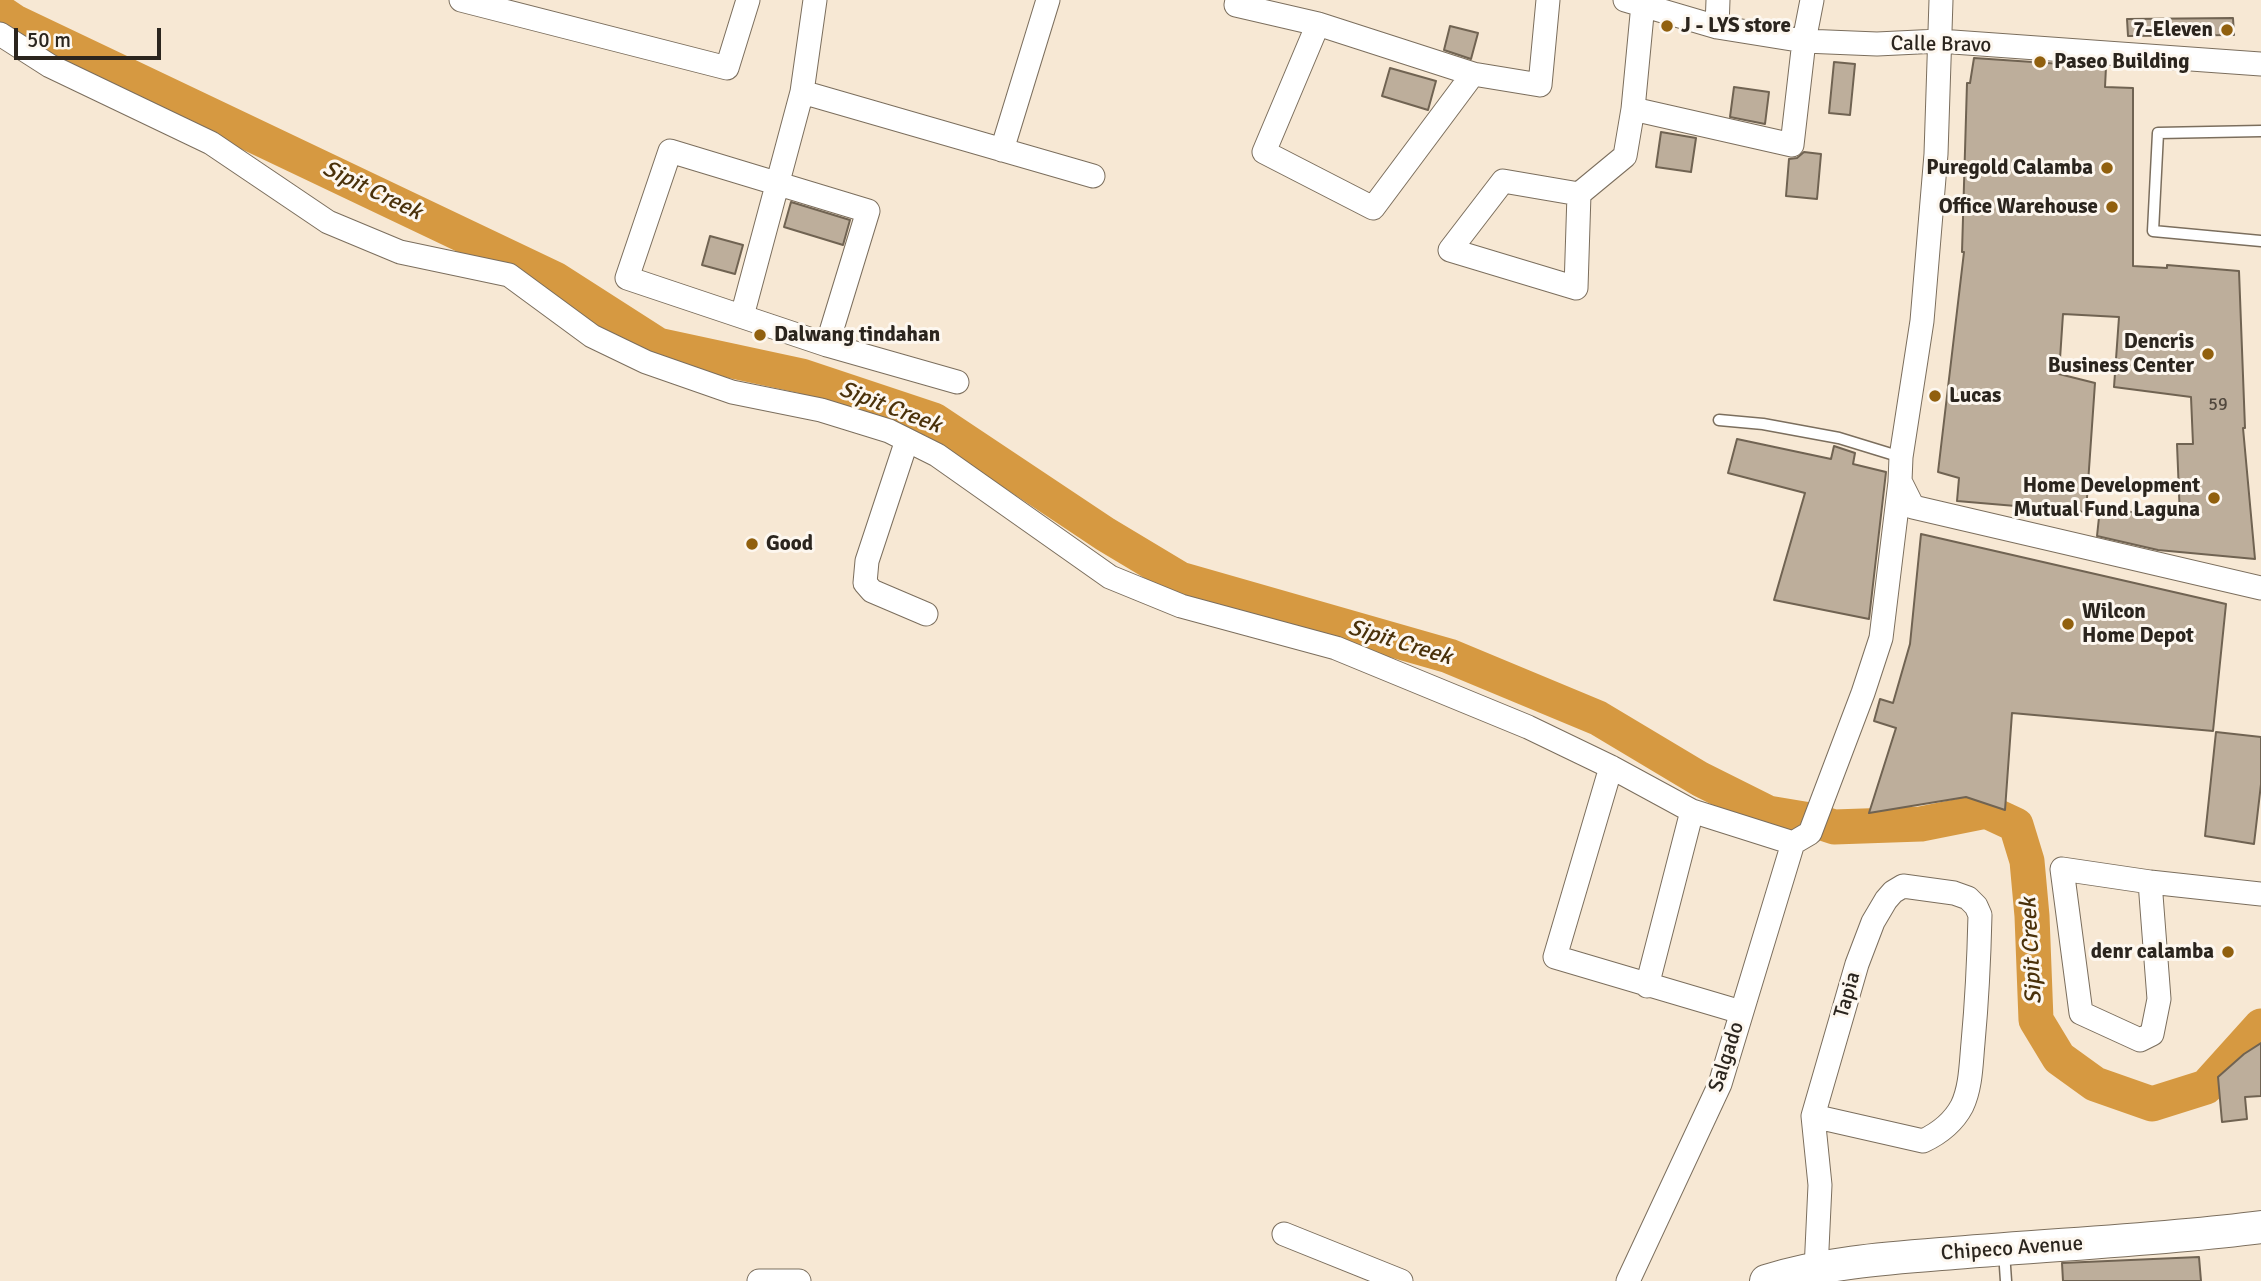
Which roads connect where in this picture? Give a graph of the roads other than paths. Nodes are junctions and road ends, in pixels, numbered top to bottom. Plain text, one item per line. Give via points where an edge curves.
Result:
1 (461, 0) edge
2 (748, 0) edge
3 (815, 0) edge
4 (1048, 0) edge
5 (1237, 0) edge
6 (1548, 0) edge
7 (1718, 0) edge
8 (1812, 0) edge
9 (1941, 0) edge
10 (1634, 2) edge
11 (1318, 24) junction
12 (1717, 27) junction
13 (0, 34) edge
14 (1804, 41) junction
15 (1938, 41) junction
16 (2261, 64) edge
17 (1473, 74) junction
18 (802, 92) junction
19 (1633, 108) junction
20 (2261, 131) edge
21 (1002, 150) junction
22 (1093, 176) dead end
23 (777, 184) junction
24 (1579, 194) junction
25 (2261, 241) edge
26 (742, 316) junction
27 (827, 345) junction
28 (957, 382) dead end
29 (1719, 420) dead end
30 (907, 440) junction
31 (1901, 457) junction
32 (1900, 481) junction
33 (2261, 588) edge
34 (926, 614) dead end
35 (1611, 767) junction
36 (1692, 811) junction
37 (1802, 838) junction
38 (2150, 882) junction
39 (2261, 894) edge
40 (1647, 986) junction
41 (1741, 1012) junction
42 (1813, 1116) junction
43 (2261, 1227) edge
44 (1284, 1234) dead end
45 (2004, 1249) junction
46 (1816, 1270) junction
47 (759, 1281) edge
48 (799, 1281) edge
49 (1401, 1281) edge
50 (1629, 1281) edge
51 (1766, 1281) edge
52 (2006, 1281) edge

1 - 2 street via 727,68
3 - 18 street
4 - 21 street
5 - 11 street via 1236,5
6 - 17 street via 1540,85
7 - 12 street
8 - 14 street
9 - 15 street, Salgado
10 - 12 street, Calle Bravo
10 - 19 street
11 - 17 street
11 - 17 street via 1264,152 1373,208
12 - 14 street, Calle Bravo
13 - 30 street via 50,66 212,143 328,222 400,252 509,275 592,336 646,362 732,392 821,410
14 - 15 street, Calle Bravo
14 - 19 street via 1793,145
15 - 16 street, Calle Bravo
15 - 31 street, Salgado via 1936,154 1922,321
18 - 21 street
18 - 23 street
19 - 24 street via 1625,156
20 - 25 lane via 2158,132 2153,231
21 - 22 street
23 - 26 street
23 - 26 street via 670,150 627,278
23 - 27 street via 868,211
24 - 24 street via 1503,181 1450,250 1576,288
26 - 27 street
27 - 28 street
29 - 31 lane via 1839,438
30 - 34 street via 867,561 865,580 872,591
30 - 35 street via 937,455 1110,577 1181,606 1336,648 1528,727
31 - 32 street, Salgado
32 - 33 street via 1913,507
32 - 37 street, Salgado via 1881,638 1821,807
35 - 36 street
35 - 40 street via 1555,957
36 - 37 street
36 - 40 street
37 - 41 street, Salgado
38 - 38 street via 2062,869 2081,1013 2140,1040 2152,1034 2159,999
38 - 39 street
40 - 41 street
41 - 50 street, Salgado via 1720,1084
42 - 42 street, Tapia via 1857,964 1879,911 1903,886 1968,898 1979,915 1978,985 1969,1086 1951,1123 1923,1141
42 - 46 street, Tapia via 1819,1185
43 - 45 main road, Chipeco Avenue via 2186,1237
44 - 49 street
45 - 46 main road, Chipeco Avenue
45 - 52 lane
46 - 51 main road, Chipeco Avenue
47 - 48 street

